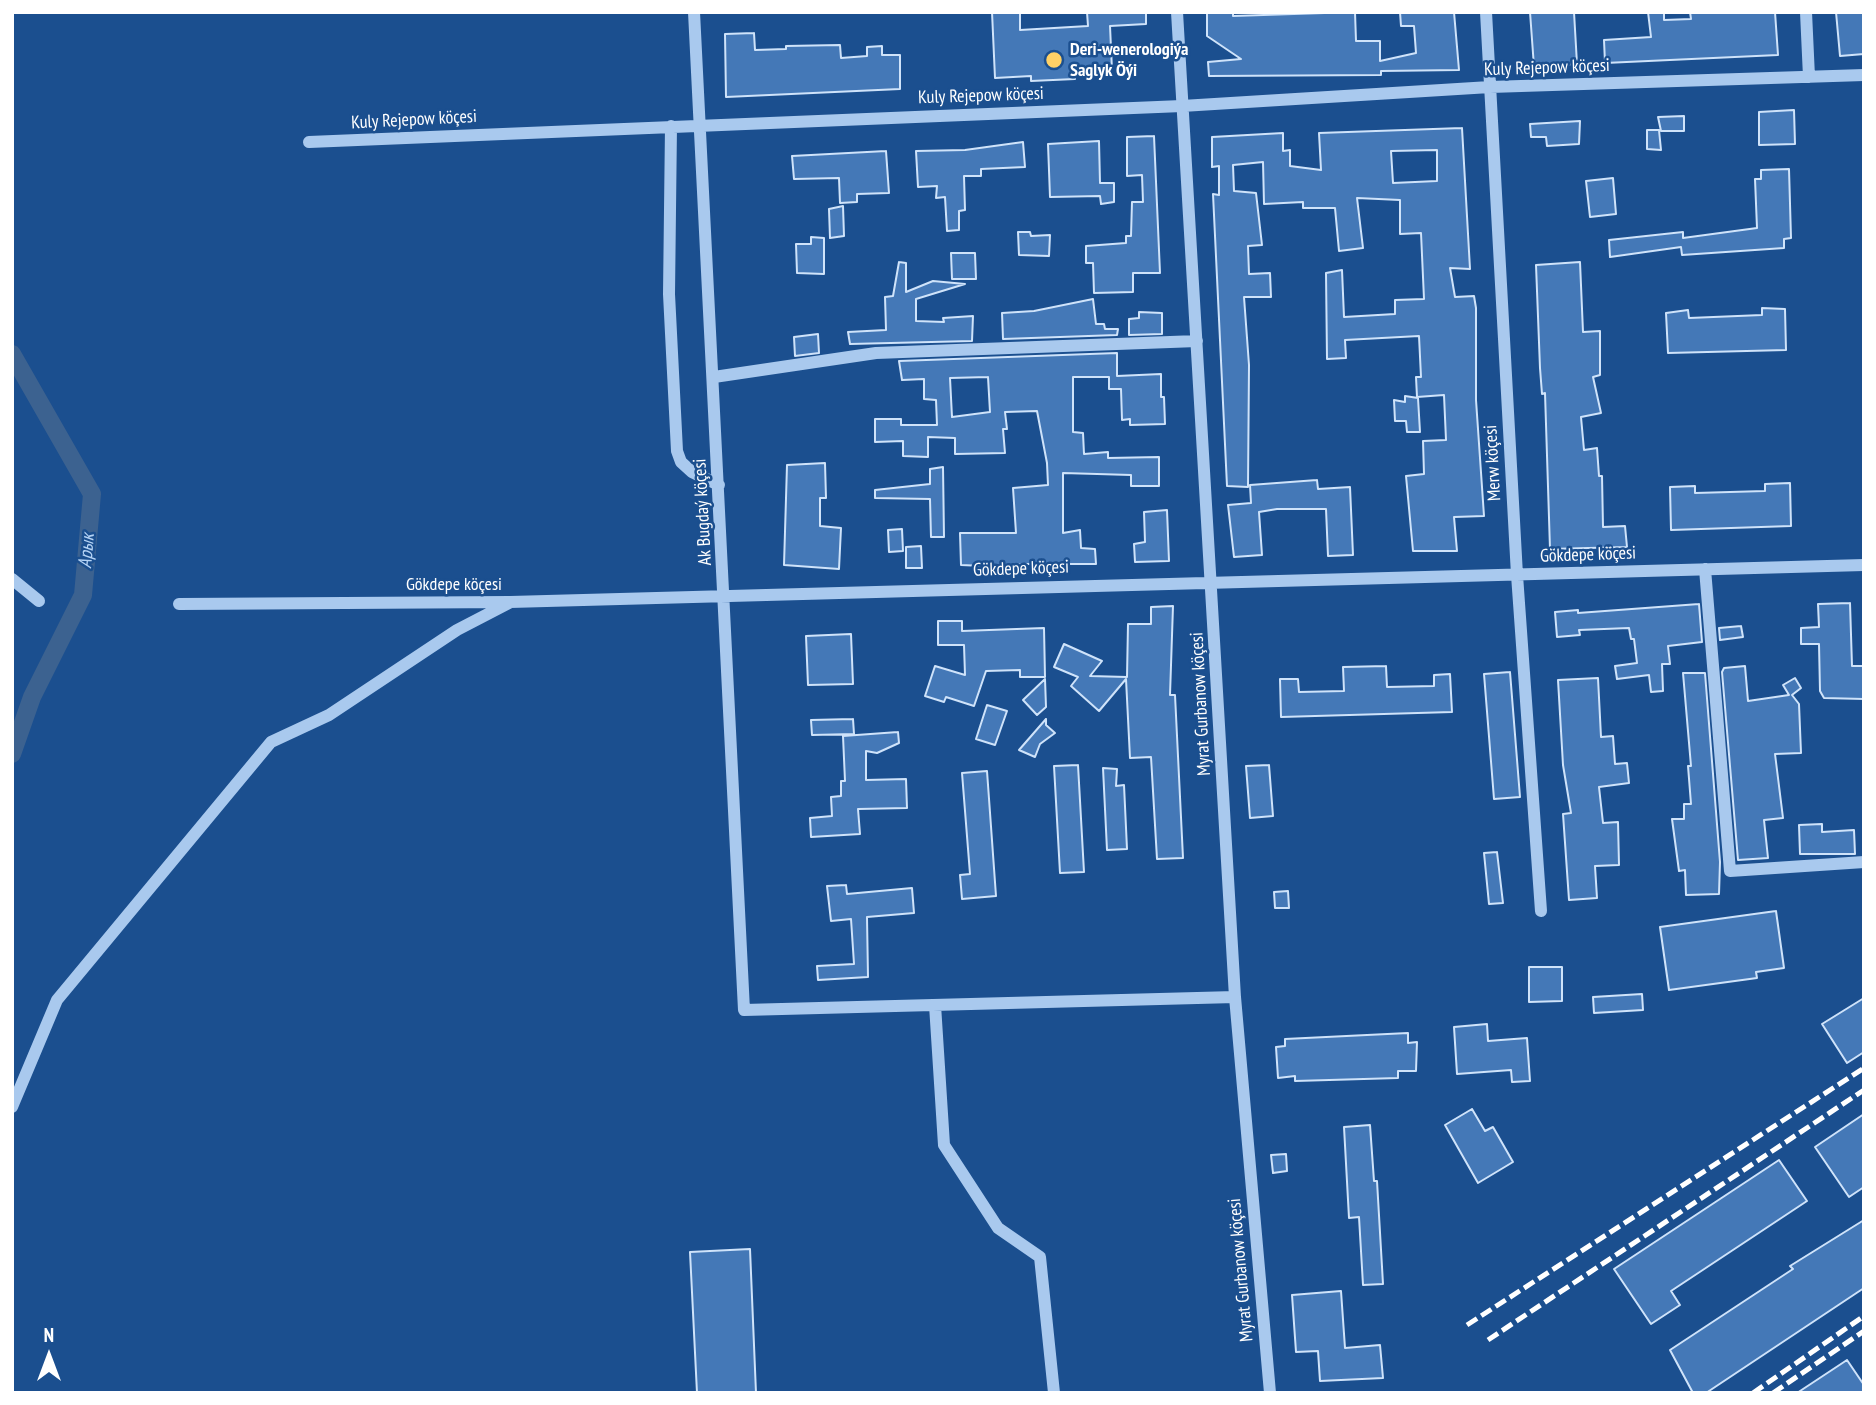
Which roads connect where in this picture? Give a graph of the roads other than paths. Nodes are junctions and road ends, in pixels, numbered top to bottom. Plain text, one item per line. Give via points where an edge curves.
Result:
1 (694, 12) edge
2 (1177, 12) edge
3 (1486, 12) edge
4 (1806, 12) edge
5 (1864, 75) edge
6 (1809, 77) junction
7 (1490, 87) junction
8 (1182, 106) junction
9 (702, 124) junction
10 (671, 125) junction
11 (309, 142) dead end
12 (1197, 341) junction
13 (714, 377) junction
14 (719, 485) junction
15 (1864, 565) edge
16 (1705, 569) junction
17 (1517, 575) junction
18 (12, 579) edge
19 (1211, 581) junction
20 (724, 596) junction
21 (39, 601) dead end
22 (510, 602) junction
23 (179, 604) dead end
24 (1864, 862) edge
25 (1541, 911) dead end
26 (1235, 997) junction
27 (935, 1005) junction
28 (12, 1075) edge
29 (21, 1087) junction
30 (12, 1107) edge
31 (1054, 1393) edge
32 (1270, 1393) edge

1 - 9 street, Ak Bugdaý köçesi
2 - 8 street, Myrat Gurbanow köçesi
3 - 7 street, Merw köçesi
4 - 6 street
5 - 6 street, Kuly Rejepow köçesi
6 - 7 street, Kuly Rejepow köçesi
7 - 8 street, Kuly Rejepow köçesi
7 - 17 street, Merw köçesi
8 - 9 street, Kuly Rejepow köçesi
8 - 12 street, Myrat Gurbanow köçesi
9 - 10 street, Kuly Rejepow köçesi
9 - 13 street, Ak Bugdaý köçesi
10 - 11 street, Kuly Rejepow köçesi
10 - 14 street via 669,295 677,451 691,472
12 - 13 street via 876,353
12 - 19 street, Myrat Gurbanow köçesi
13 - 14 street, Ak Bugdaý köçesi
14 - 20 street, Ak Bugdaý köçesi
15 - 16 street, Gökdepe köçesi
16 - 17 street, Gökdepe köçesi
16 - 24 street via 1730,871
17 - 19 street, Gökdepe köçesi
17 - 25 street, Merw köçesi
18 - 21 street
19 - 20 street, Gökdepe köçesi
19 - 26 street, Myrat Gurbanow köçesi
20 - 22 street, Gökdepe köçesi
20 - 27 street, Ak Bugdaý köçesi via 744,1010
22 - 23 street, Gökdepe köçesi
22 - 29 street via 457,630 329,715 271,742 57,1000
26 - 27 street
26 - 32 street, Myrat Gurbanow köçesi
27 - 31 street via 944,1145 998,1228 1040,1257
28 - 29 street
29 - 30 street

